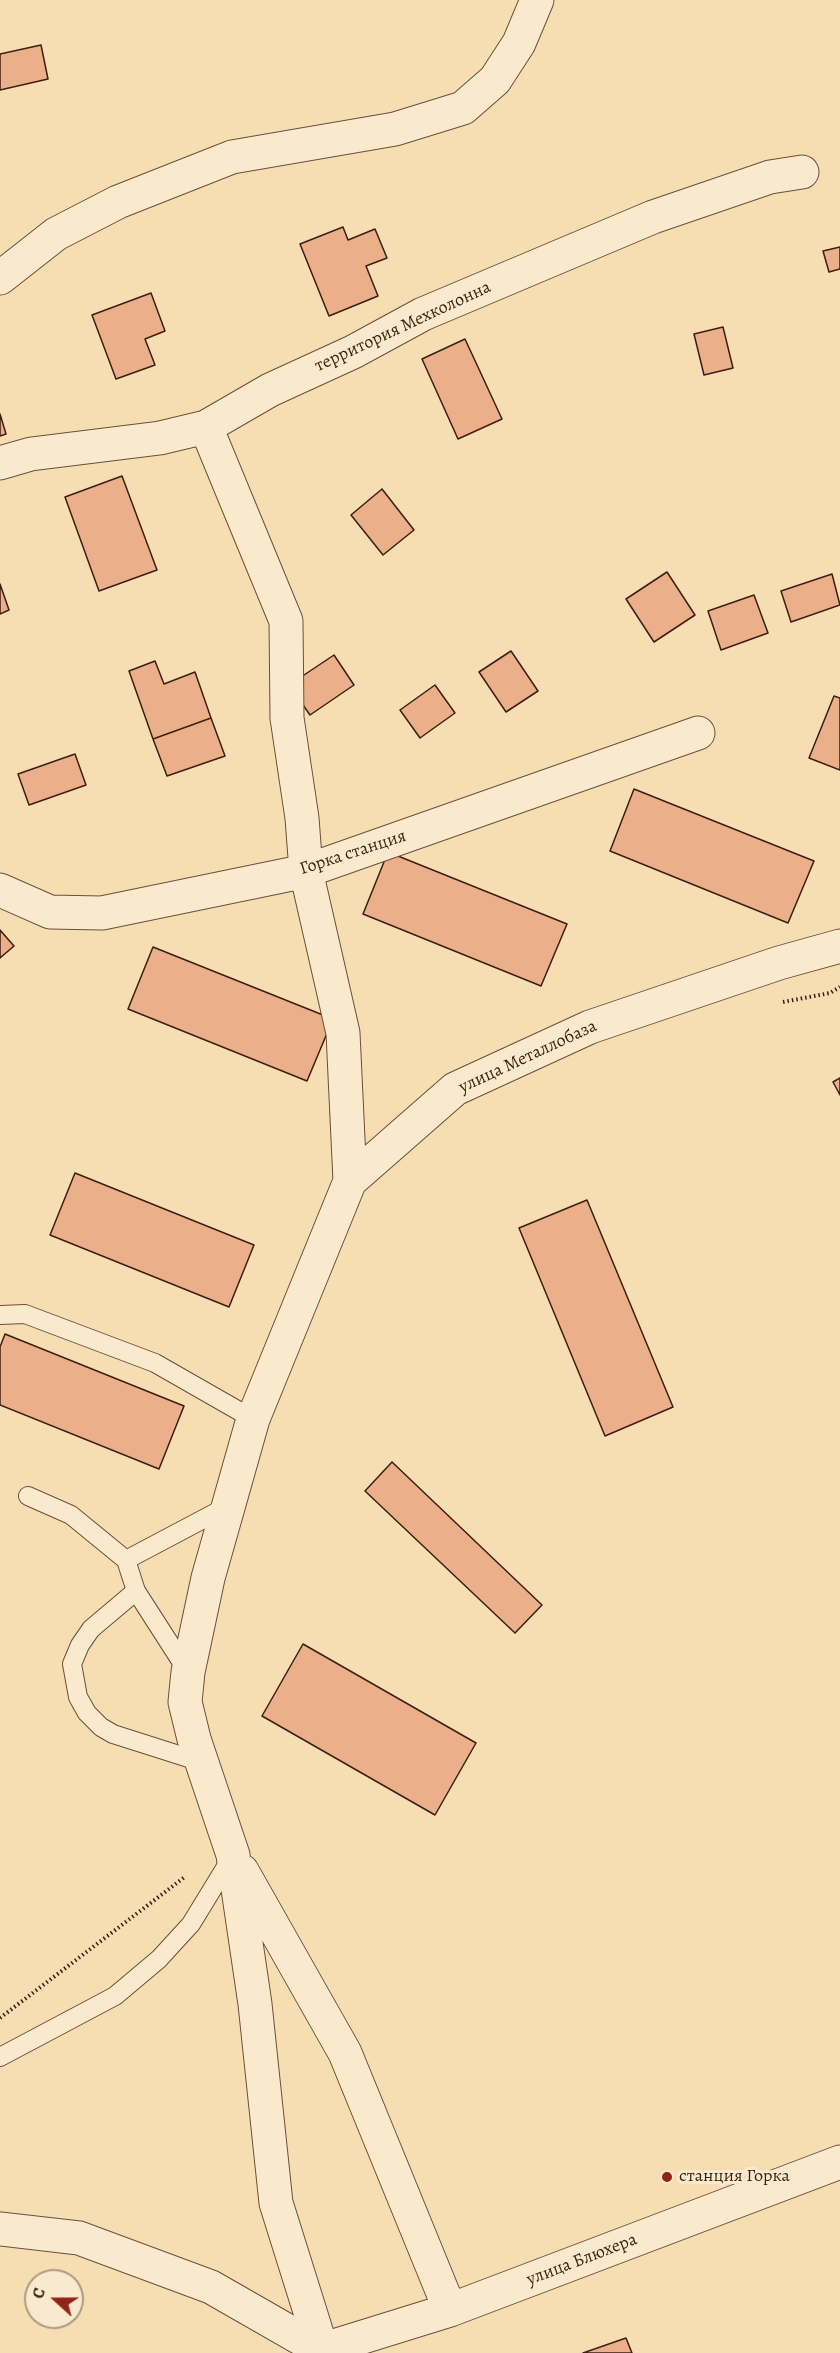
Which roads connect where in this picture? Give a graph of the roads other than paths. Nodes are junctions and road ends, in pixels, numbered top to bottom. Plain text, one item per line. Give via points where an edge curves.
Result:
1 (537, 0) edge
2 (802, 172) dead end
3 (0, 278) edge
4 (206, 428) junction
5 (0, 463) edge
6 (698, 734) dead end
7 (306, 871) junction
8 (0, 890) edge
9 (840, 946) edge
10 (350, 1181) junction
11 (0, 1315) edge
12 (253, 1419) junction
13 (28, 1496) dead end
14 (229, 1506) junction
15 (126, 1560) junction
16 (136, 1591) junction
17 (188, 1672) junction
18 (201, 1762) junction
19 (233, 1856) junction
20 (0, 2057) edge
21 (840, 2162) edge
22 (0, 2229) edge
23 (450, 2310) junction
24 (322, 2351) edge

1 - 3 street via 519,43 495,80 463,108 395,129 232,157 118,202 56,234
2 - 4 street, территория Мехколонна via 770,177 653,217 423,314 270,390
4 - 5 street, территория Мехколонна via 160,438 31,453
4 - 7 street via 286,621 287,718
6 - 7 street, Горка станция
7 - 8 street, Горка станция via 102,913 50,912
7 - 10 street via 343,1033
9 - 10 street, улица Металлобаза via 590,1027 454,1089
10 - 12 street, улица Металлобаза
11 - 12 lane via 25,1314 154,1363
12 - 14 street, улица Металлобаза
13 - 15 lane via 71,1515
14 - 15 lane
14 - 17 street, улица Металлобаза via 208,1578
15 - 16 lane
16 - 17 lane
16 - 18 lane via 91,1629 81,1645 72,1664 78,1697 87,1713 113,1734
17 - 18 street, улица Металлобаза via 185,1702
18 - 19 street, улица Металлобаза
19 - 20 lane via 191,1924 159,1959 115,1996
19 - 23 street via 345,2053
19 - 24 street via 255,2004 276,2203
21 - 23 street, улица Блюхера
22 - 24 street via 79,2238 211,2287
23 - 24 street, улица Блюхера

